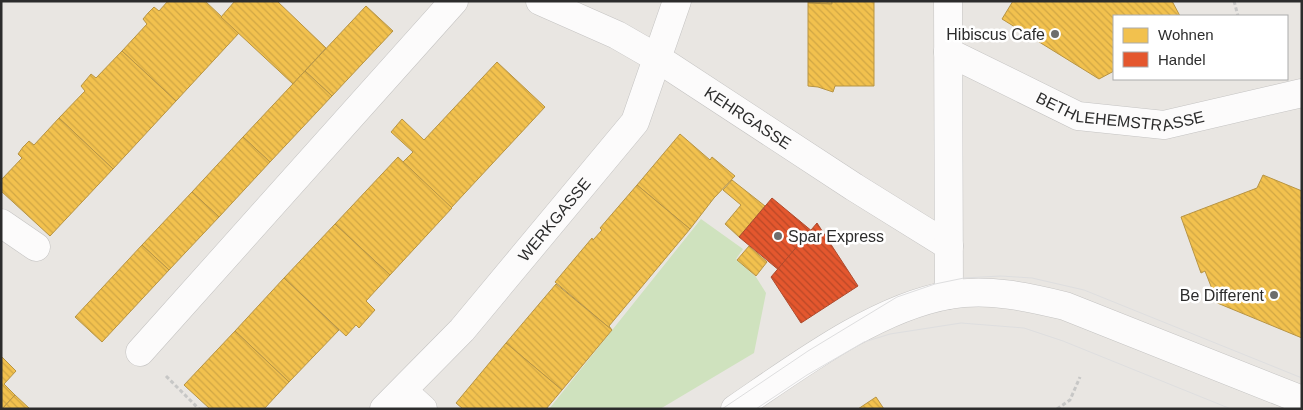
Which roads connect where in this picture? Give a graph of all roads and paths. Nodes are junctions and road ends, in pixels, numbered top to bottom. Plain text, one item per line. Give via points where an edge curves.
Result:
1 (454, 1) edge
2 (540, 1) edge
3 (677, 1) edge
4 (948, 1) edge
5 (1234, 1) edge
6 (1238, 15) edge
7 (948, 52) junction
8 (657, 58) junction
9 (1302, 93) edge
10 (1, 223) edge
11 (949, 246) junction
12 (36, 247) dead end
13 (949, 295) junction
14 (140, 352) joint
15 (1080, 377) dead end
16 (394, 400) edge
17 (1302, 400) edge
18 (199, 409) edge
19 (423, 409) edge
20 (735, 409) edge
21 (1056, 409) edge

1 - 14 street
2 - 8 street, KEHRGASSE via 617,35
3 - 8 street, WERKGASSE
4 - 7 street
5 - 6 path
7 - 9 street, BETHLEHEMSTRASSE via 1078,116 1164,125
7 - 11 street
8 - 11 street, KEHRGASSE
8 - 16 street, WERKGASSE via 636,122 462,330
10 - 12 street
11 - 13 street
13 - 17 street via 998,294 1065,306
13 - 20 street via 908,307 865,327 800,365
14 - 18 path
15 - 21 path via 1070,400
16 - 19 street

